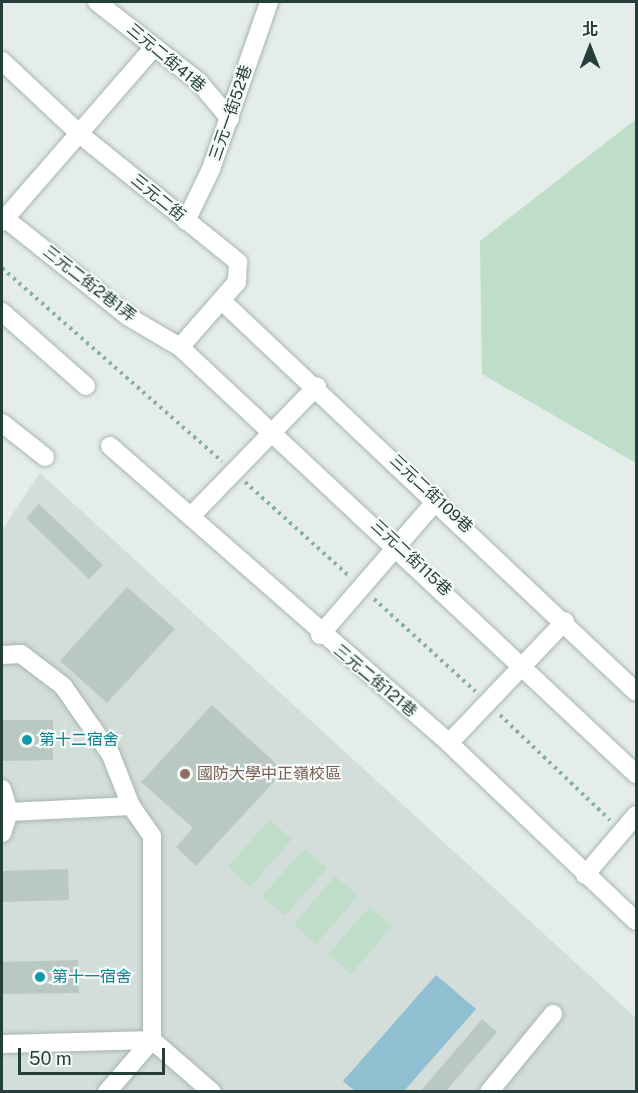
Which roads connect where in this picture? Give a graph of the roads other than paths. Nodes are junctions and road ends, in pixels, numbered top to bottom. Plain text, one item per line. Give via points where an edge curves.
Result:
1 (97, 2) edge
2 (270, 2) edge
3 (154, 47) junction
4 (2, 61) edge
5 (230, 119) junction
6 (82, 136) junction
7 (2, 218) edge
8 (186, 221) junction
9 (222, 301) junction
10 (2, 312) edge
11 (180, 347) junction
12 (86, 386) dead end
13 (317, 386) junction
14 (2, 423) edge
15 (275, 430) junction
16 (110, 446) dead end
17 (45, 457) dead end
18 (437, 500) junction
19 (193, 514) junction
20 (399, 547) junction
21 (565, 621) junction
22 (320, 635) junction
23 (2, 655) edge
24 (524, 664) junction
25 (636, 692) edge
26 (449, 743) junction
27 (636, 774) edge
28 (2, 789) edge
29 (131, 806) junction
30 (9, 812) junction
31 (636, 815) edge
32 (2, 833) edge
33 (585, 875) junction
34 (636, 921) edge
35 (554, 1014) dead end
36 (152, 1040) junction
37 (2, 1044) edge
38 (107, 1092) edge
39 (212, 1092) edge
40 (489, 1092) edge

1 - 3 street, 三元二街41巷
2 - 5 street, 三元一街52巷
3 - 5 street, 三元二街41巷 via 199,82
3 - 6 street
4 - 6 street, 三元二街
5 - 8 street, 三元一街52巷
6 - 7 street
6 - 8 street, 三元二街
7 - 11 street, 三元二街2巷1弄 via 129,317
8 - 9 street, 三元二街 via 238,262 237,282
9 - 11 street, 三元二街
9 - 13 street, 三元二街109巷
10 - 12 street
11 - 15 street, 三元二街115巷
13 - 15 street
13 - 18 street, 三元二街109巷
14 - 17 street
15 - 19 street
15 - 20 street, 三元二街115巷
16 - 19 street, 三元二街121巷
18 - 20 street
18 - 21 street, 三元二街109巷
19 - 22 street, 三元二街121巷
20 - 22 street
20 - 24 street, 三元二街115巷
21 - 24 street
21 - 25 street, 三元二街109巷
22 - 26 street, 三元二街121巷
23 - 29 street via 21,654 63,686 111,755
24 - 26 street
24 - 27 street, 三元二街115巷
26 - 33 street, 三元二街121巷
28 - 30 street
29 - 30 street
29 - 36 street via 152,836
30 - 32 street
31 - 33 street
33 - 34 street, 三元二街121巷
35 - 40 street
36 - 37 street
36 - 38 street
36 - 39 street

